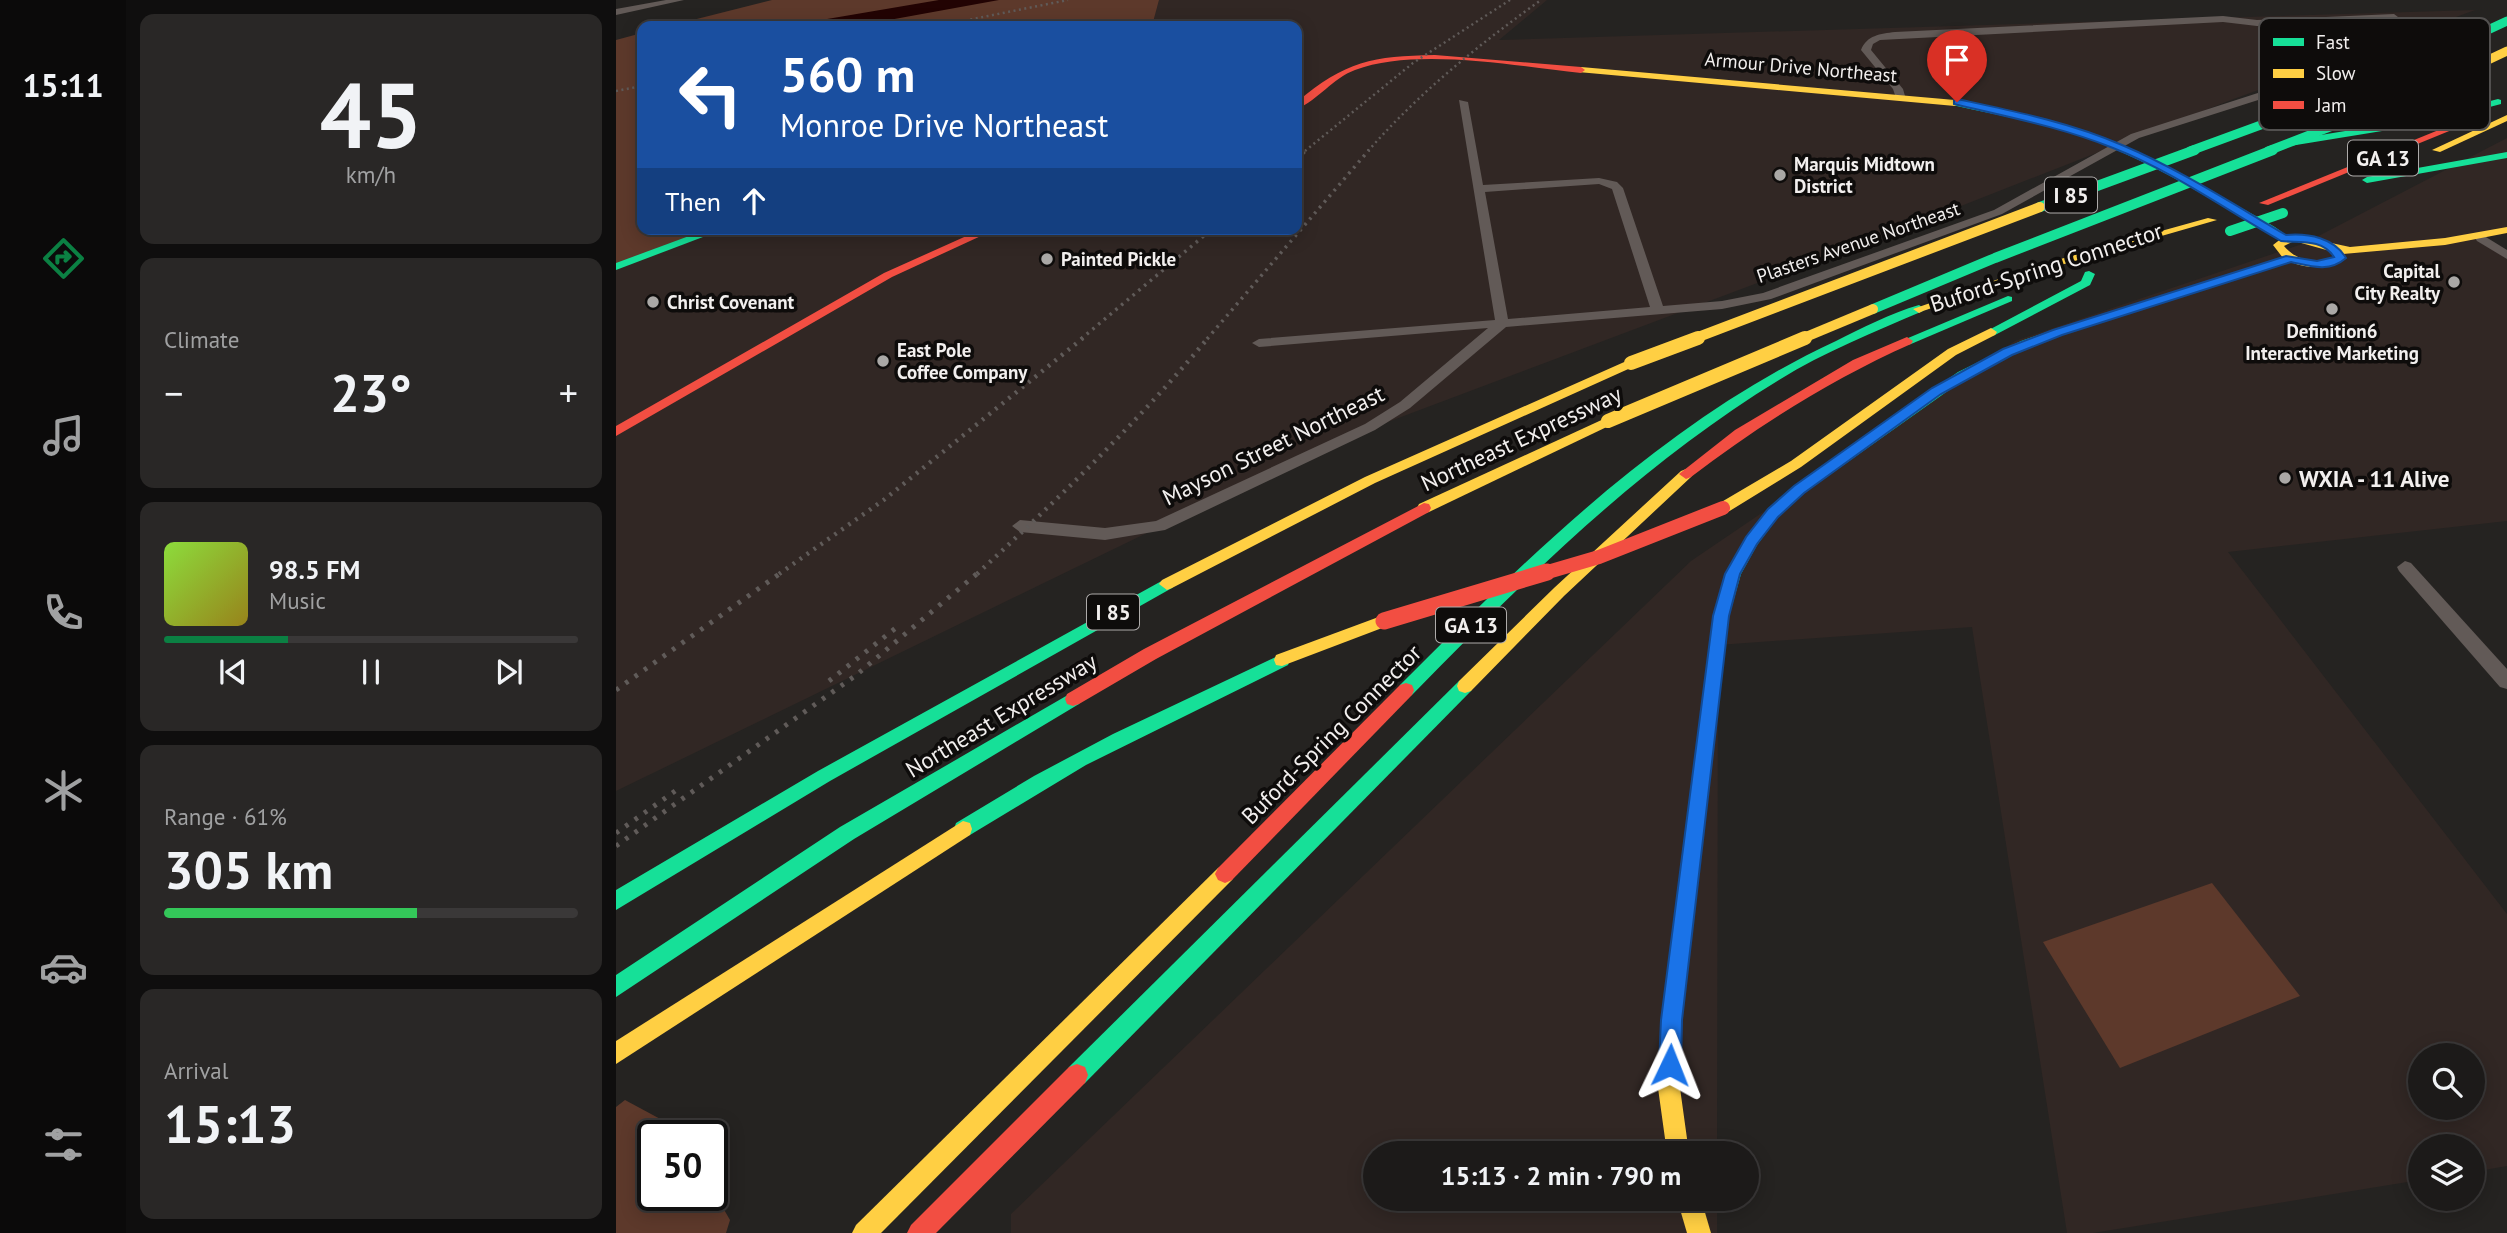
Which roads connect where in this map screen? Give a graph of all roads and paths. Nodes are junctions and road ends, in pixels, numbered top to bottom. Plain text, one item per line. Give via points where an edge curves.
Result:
1 (680, 0) edge
2 (616, 12) edge
3 (2371, 18) edge
4 (2394, 18) edge
5 (2507, 20) edge
6 (2259, 23) edge
7 (2490, 29) edge
8 (2507, 51) edge
9 (2490, 59) edge
10 (1900, 96) junction
11 (2259, 97) edge
12 (1302, 102) edge
13 (1463, 102) dead end
14 (2507, 118) edge
15 (2490, 125) edge
16 (2259, 127) edge
17 (2325, 130) edge
18 (2371, 130) edge
19 (2444, 130) edge
20 (2480, 130) edge
21 (2117, 146) junction
22 (2507, 155) edge
23 (2181, 179) junction
24 (1478, 189) junction
25 (2289, 211) dead end
26 (2507, 230) edge
27 (703, 235) edge
28 (978, 235) edge
29 (2481, 237) junction
30 (2285, 239) junction
31 (2191, 243) dead end
32 (2335, 250) junction
33 (2507, 255) edge
34 (2290, 259) junction
35 (616, 267) edge
36 (1658, 310) junction
37 (1502, 323) junction
38 (1259, 343) dead end
39 (616, 432) edge
40 (1020, 526) dead end
41 (2405, 567) dead end
42 (1500, 595) junction
43 (2507, 682) edge
44 (616, 901) edge
45 (616, 987) edge
46 (616, 1053) edge
47 (1676, 1141) edge
48 (1693, 1211) edge
49 (864, 1233) edge
50 (919, 1233) edge
51 (1699, 1233) edge

1 - 2 street
3 - 4 street, Plasters Avenue Northeast
5 - 7 main road, Northeast Expressway / I 85, bridge
6 - 10 street, Plasters Avenue Northeast via 2223,19 1895,35 1869,42 1866,50
8 - 9 main road, Northeast Expressway / I 85, bridge
10 - 12 main road, Armour Drive Northeast via 1404,59 1346,70
10 - 21 main road, Armour Drive Northeast via 2012,113
11 - 21 street, Plasters Avenue Northeast via 2135,136
13 - 24 street
14 - 15 main road, GA 13
16 - 44 main road, Northeast Expressway / I 85, bridge via 1631,363 1549,396 1362,484 1110,614
17 - 45 main road, Northeast Expressway / I 85, bridge via 1995,258 1608,421 1389,525 1126,668 847,833
18 - 23 main road via 2287,144
19 - 42 main road, Buford-Spring Connector / GA 13 via 2264,203 1945,297 1832,346 1725,408 1670,449
20 - 22 main road, GA 13 via 2361,182
21 - 23 main road, Armour Drive Northeast
21 - 36 street, Plasters Avenue Northeast via 2022,200 1972,222 1766,296
23 - 30 main road, Armour Drive Northeast
23 - 42 main road via 1974,260 1858,313 1769,362 1626,468
24 - 36 street via 1599,181 1613,184
24 - 37 street
25 - 31 main road, Buford-Spring Connector, bridge
26 - 29 main road
27 - 35 main road
28 - 39 main road via 878,281
29 - 32 main road
29 - 33 street
30 - 32 main road via 2312,239
30 - 34 main road via 2279,249
32 - 34 main road via 2340,258 2329,264
34 - 47 main road via 2057,332 1990,360 1937,391 1799,490 1773,513 1752,541 1733,574 1721,616 1671,1020 1669,1088
36 - 37 street, Plasters Avenue Northeast
37 - 38 street, Plasters Avenue Northeast
37 - 40 street, Mayson Street Northeast via 1405,405 1370,427 1159,526 1105,534
41 - 43 street
42 - 49 main road, Buford-Spring Connector / GA 13 via 1033,1069
46 - 50 main road, Buford-Spring Connector / GA 13, bridge via 1000,804 1163,716 1299,652 1384,621 1598,559 1723,508 1796,464 1952,352 2086,283 2095,272 1977,310 1857,362 1751,426 1690,470 1559,592
48 - 51 main road

